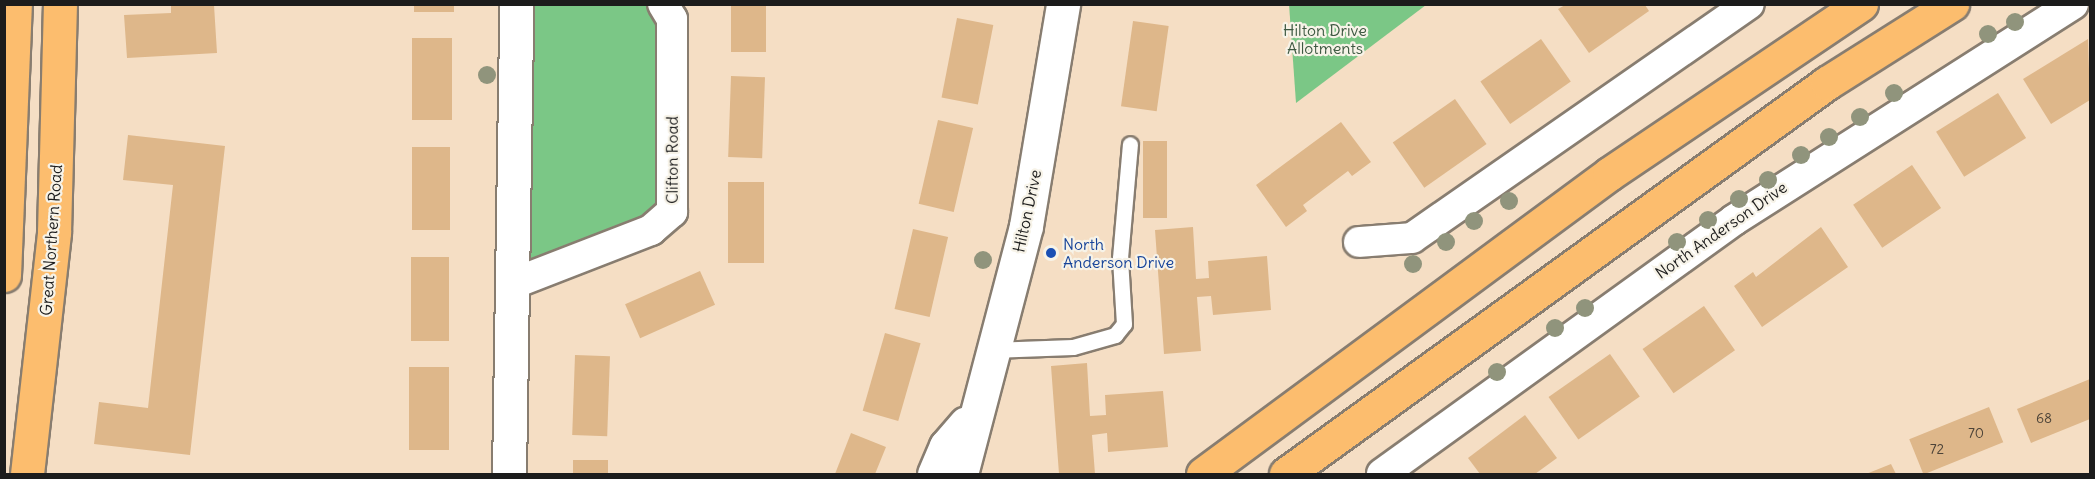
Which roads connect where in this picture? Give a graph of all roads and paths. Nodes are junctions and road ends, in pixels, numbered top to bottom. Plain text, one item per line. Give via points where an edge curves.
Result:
1 (15, 4) edge
2 (60, 4) edge
3 (516, 4) edge
4 (663, 4) edge
5 (1064, 4) edge
6 (1749, 4) edge
7 (1861, 4) edge
8 (1952, 4) edge
9 (2073, 4) edge
10 (1130, 144) dead end
11 (1359, 242) dead end
12 (4, 275) edge
13 (512, 284) junction
14 (991, 350) junction
15 (974, 414) junction
16 (27, 474) edge
17 (509, 474) edge
18 (934, 474) edge
19 (961, 474) edge
20 (1203, 474) edge
21 (1286, 474) edge
22 (1382, 474) edge

1 - 12 main road
2 - 16 main road, Great Northern Road via 54,232
3 - 13 street
4 - 13 street, Clifton Road via 672,19 672,212 651,230
5 - 14 street, Hilton Drive via 1026,226
6 - 11 street via 1412,238
7 - 20 main road via 1609,174
8 - 21 main road via 1827,83
9 - 22 street, North Anderson Drive via 1734,220
10 - 14 lane via 1120,258 1125,324 1115,335 1073,347
13 - 17 street
14 - 15 street, Hilton Drive
15 - 18 street, Hilton Drive via 946,446
15 - 19 street, Hilton Drive

